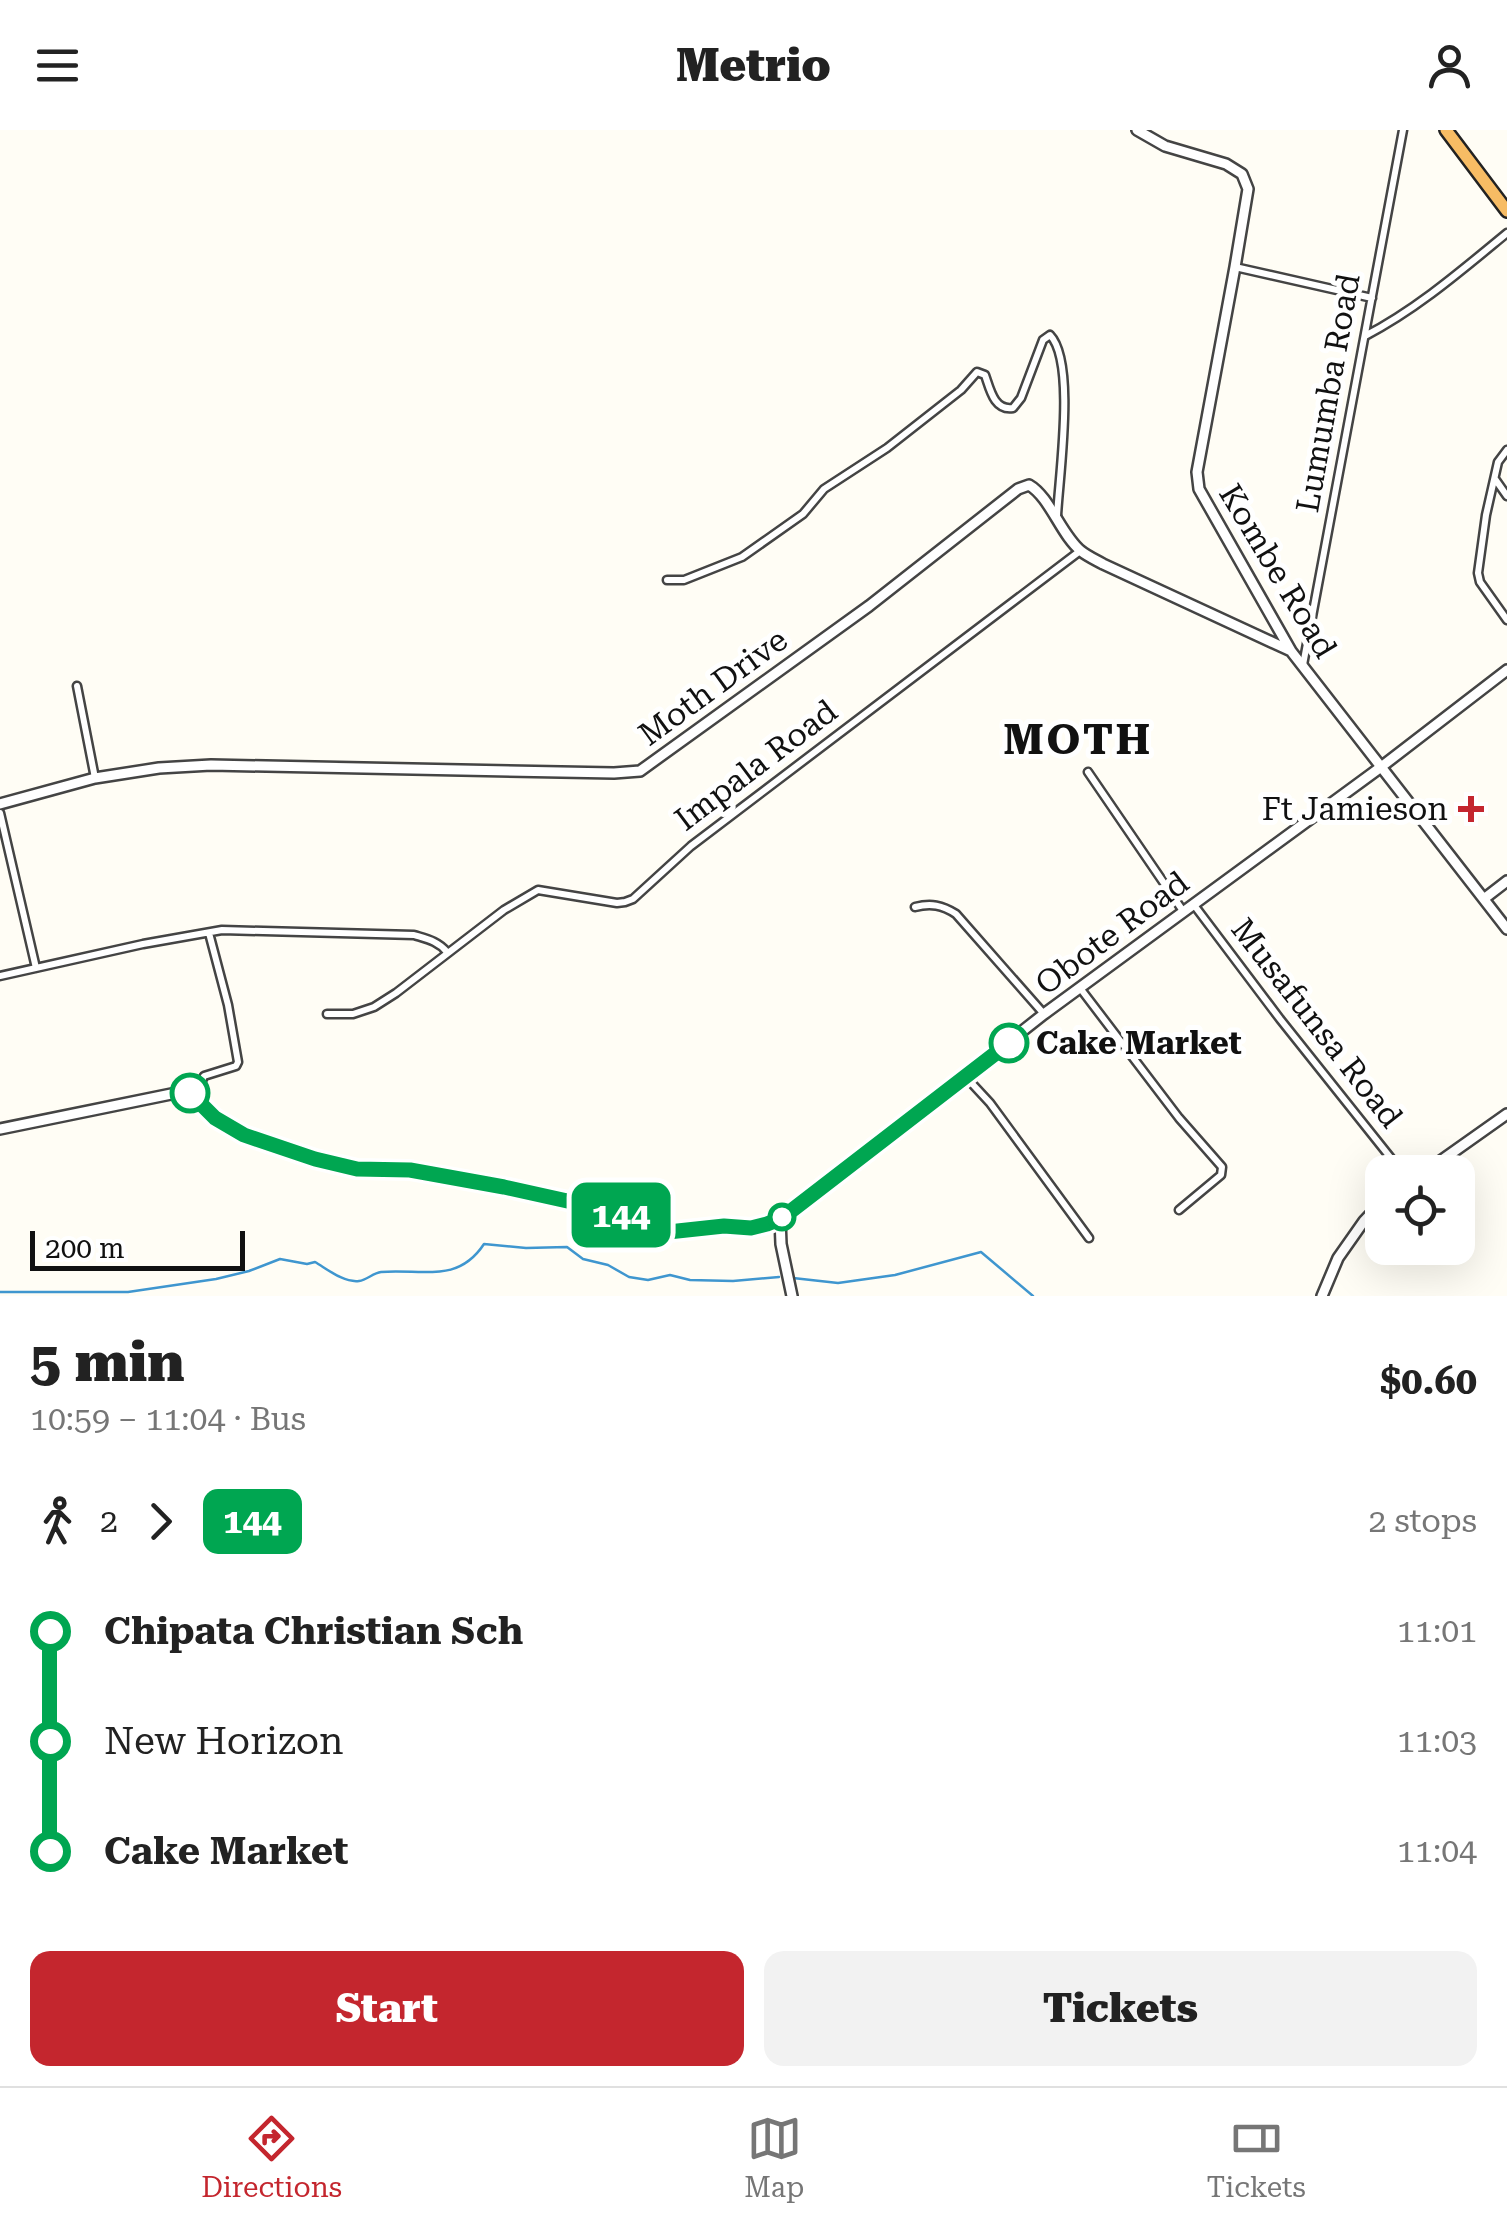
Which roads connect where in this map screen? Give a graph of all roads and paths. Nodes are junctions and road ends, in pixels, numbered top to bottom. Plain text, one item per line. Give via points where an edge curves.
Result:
1 (1137, 130) edge
2 (1403, 130) edge
3 (1446, 130) edge
4 (1507, 210) edge
5 (1507, 233) edge
6 (1236, 267) junction
7 (1372, 298) junction
8 (1365, 336) junction
9 (1507, 450) edge
10 (1494, 478) junction
11 (1507, 496) edge
12 (1057, 522) junction
13 (1080, 551) junction
14 (666, 580) dead end
15 (1507, 620) edge
16 (1291, 651) junction
17 (1303, 665) junction
18 (1507, 670) edge
19 (77, 686) dead end
20 (1381, 767) junction
21 (1088, 772) dead end
22 (95, 778) junction
23 (0, 804) edge
24 (0, 812) edge
25 (1507, 881) edge
26 (1485, 898) junction
27 (1194, 904) junction
28 (915, 907) dead end
29 (1183, 911) junction
30 (1507, 929) edge
31 (208, 933) junction
32 (447, 952) junction
33 (36, 968) junction
34 (0, 976) edge
35 (1080, 988) junction
36 (327, 1014) dead end
37 (1044, 1014) junction
38 (965, 1076) junction
39 (195, 1097) junction
40 (1507, 1114) edge
41 (0, 1130) edge
42 (1388, 1155) edge
43 (1449, 1155) edge
44 (1179, 1210) dead end
45 (780, 1219) junction
46 (1365, 1221) edge
47 (1090, 1238) dead end
48 (792, 1296) edge
49 (1322, 1296) edge

1 - 6 street, Kombe Road via 1242,174 1248,189
2 - 7 street, Lumumba Road
3 - 4 highway
5 - 8 street via 1418,304
6 - 7 street
6 - 16 street, Kombe Road via 1197,480
7 - 8 street, Lumumba Road
8 - 17 street, Lumumba Road
9 - 10 street
10 - 11 street
10 - 15 street via 1478,573
12 - 13 street, Moth Drive
12 - 14 street via 1064,389 1060,350 1050,336 1013,408 997,404 985,375 977,372 742,557 684,580
12 - 22 street, Moth Drive via 1033,486 1018,489 640,771 211,765
13 - 16 street, Moth Drive
13 - 32 street, Impala Road via 691,846 633,899 617,904 538,890
16 - 17 street, Kombe Road
17 - 20 street, Kombe Road
18 - 20 street, Obote Road
19 - 22 street
20 - 26 street, Kombe Road
20 - 27 street, Obote Road
21 - 29 street
22 - 23 street, Moth Drive
24 - 33 street
25 - 26 street
26 - 30 street, Kombe Road
27 - 29 street, Obote Road
27 - 42 street, Musafunsa Road
28 - 37 street via 934,904 956,914
29 - 35 street, Obote Road
31 - 32 street via 414,935
31 - 33 street
31 - 39 street via 238,1062 204,1076
32 - 36 street, Impala Road via 374,1008
33 - 34 street
35 - 37 street, Obote Road
35 - 44 street via 1222,1168
37 - 38 street, Obote Road
38 - 45 street, Obote Road
38 - 47 street
39 - 41 street via 180,1092
39 - 45 street, Obote Road via 244,1135 315,1159 504,1187 620,1214 659,1233 751,1228
40 - 43 street
45 - 48 street
46 - 49 street

